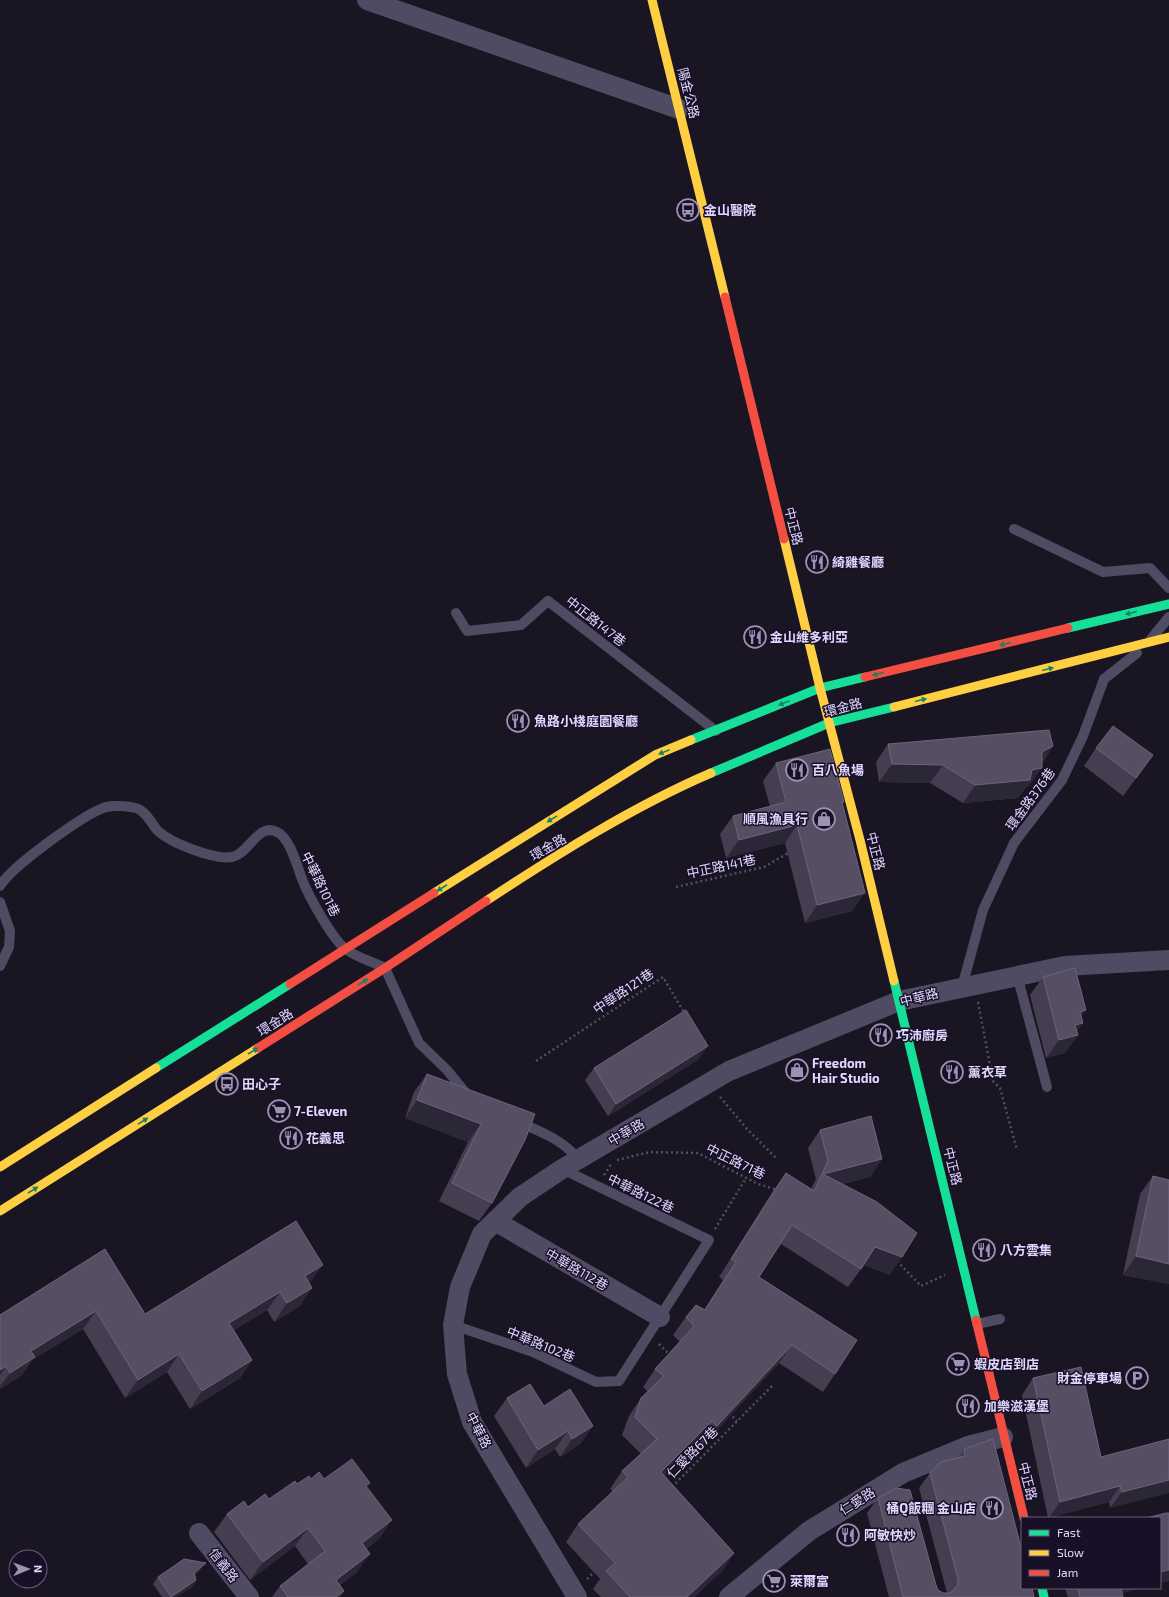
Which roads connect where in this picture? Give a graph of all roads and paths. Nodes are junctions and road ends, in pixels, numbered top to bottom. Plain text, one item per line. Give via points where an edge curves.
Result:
1 (366, 0) edge
2 (652, 0) edge
3 (679, 109) junction
4 (700, 192) joint
5 (1014, 529) dead end
6 (1169, 588) edge
7 (1169, 604) edge
8 (456, 613) dead end
9 (1169, 617) edge
10 (1169, 637) edge
11 (1147, 644) junction
12 (820, 688) junction
13 (829, 723) junction
14 (716, 731) junction
15 (794, 849) edge
16 (0, 886) edge
17 (676, 886) dead end
18 (0, 902) edge
19 (346, 950) junction
20 (1169, 960) edge
21 (0, 966) edge
22 (385, 968) junction
23 (1018, 976) junction
24 (968, 985) junction
25 (899, 1002) junction
26 (688, 1020) edge
27 (536, 1061) dead end
28 (708, 1083) junction
29 (1047, 1087) dead end
30 (475, 1104) edge
31 (511, 1119) edge
32 (1017, 1150) dead end
33 (776, 1158) dead end
34 (570, 1164) junction
35 (0, 1167) edge
36 (746, 1178) junction
37 (597, 1186) junction
38 (781, 1191) edge
39 (0, 1211) edge
40 (495, 1221) junction
41 (709, 1240) junction
42 (893, 1257) edge
43 (964, 1266) junction
44 (660, 1317) junction
45 (1000, 1319) dead end
46 (977, 1324) junction
47 (453, 1325) junction
48 (649, 1334) junction
49 (671, 1356) edge
50 (772, 1386) edge
51 (726, 1410) edge
52 (737, 1421) junction
53 (1003, 1437) junction
54 (903, 1473) junction
55 (667, 1492) edge
56 (909, 1495) edge
57 (1024, 1517) edge
58 (199, 1534) dead end
59 (596, 1570) edge
60 (575, 1594) edge
61 (739, 1594) edge
62 (249, 1597) edge

1 - 3 street
2 - 3 main road, 陽金公路
3 - 4 main road, 陽金公路
4 - 12 main road, 中正路
5 - 6 lane via 1103,572 1150,568
7 -> 12 main road, 環金路
8 - 14 lane, 中正路147巷 via 467,631 521,625 548,601
9 - 11 lane, 環金路376巷
10 - 11 main road, 環金路
13 -> 11 main road, 環金路
11 - 24 lane, 環金路376巷 via 1104,679 1083,736 1062,780 1014,843 983,910
12 - 13 main road, 中正路
12 -> 14 main road, 環金路
13 - 22 main road, 環金路 via 669,791 530,872
13 - 25 main road, 中正路
14 -> 19 main road, 環金路 via 655,755
15 - 17 path, 中正路141巷 via 764,867
16 - 19 lane, 中華路101巷 via 40,849 74,825 107,807 138,808 170,840 208,854 233,857 242,852 258,834 269,830 277,832 284,839 325,923
18 - 21 lane via 10,931 9,947
19 - 22 lane, 中華路101巷
19 - 35 main road, 環金路
20 - 23 street, 中華路 via 1065,966
22 - 30 lane via 419,1043 447,1070
39 -> 22 main road, 環金路
23 - 24 street, 中華路
23 - 29 lane
24 - 25 street, 中華路
24 - 32 path via 993,1081 1000,1088
25 - 28 street, 中華路 via 730,1071
25 - 43 main road, 中正路
26 - 27 path, 中華路121巷 via 662,977
28 - 33 path via 747,1129
28 - 34 street, 中華路
31 - 34 lane via 540,1131 569,1148
34 - 37 lane, 中華路122巷
34 - 40 street, 中華路 via 520,1197
36 - 37 path, 中正路71巷 via 698,1153 650,1152 613,1161
36 - 38 path, 中正路71巷
36 - 41 path
37 - 41 lane, 中華路122巷
40 - 44 street, 中華路112巷
40 - 47 street, 中華路 via 482,1234 460,1288
41 - 44 lane
42 - 43 path via 921,1286
43 - 46 main road, 中正路
44 - 48 lane
45 - 46 lane
46 - 53 main road, 中正路
47 - 48 lane, 中華路102巷 via 533,1352 596,1382 619,1381
47 - 60 street, 中華路 via 457,1374 472,1422
48 - 49 path
50 - 52 path, 仁愛路67巷
51 - 52 path
52 - 55 path, 仁愛路67巷
53 - 54 street, 仁愛路 via 968,1446
53 - 57 main road, 中正路
54 - 56 street
54 - 61 street, 仁愛路 via 809,1531
58 - 62 street, 信義路
59 - 60 path

